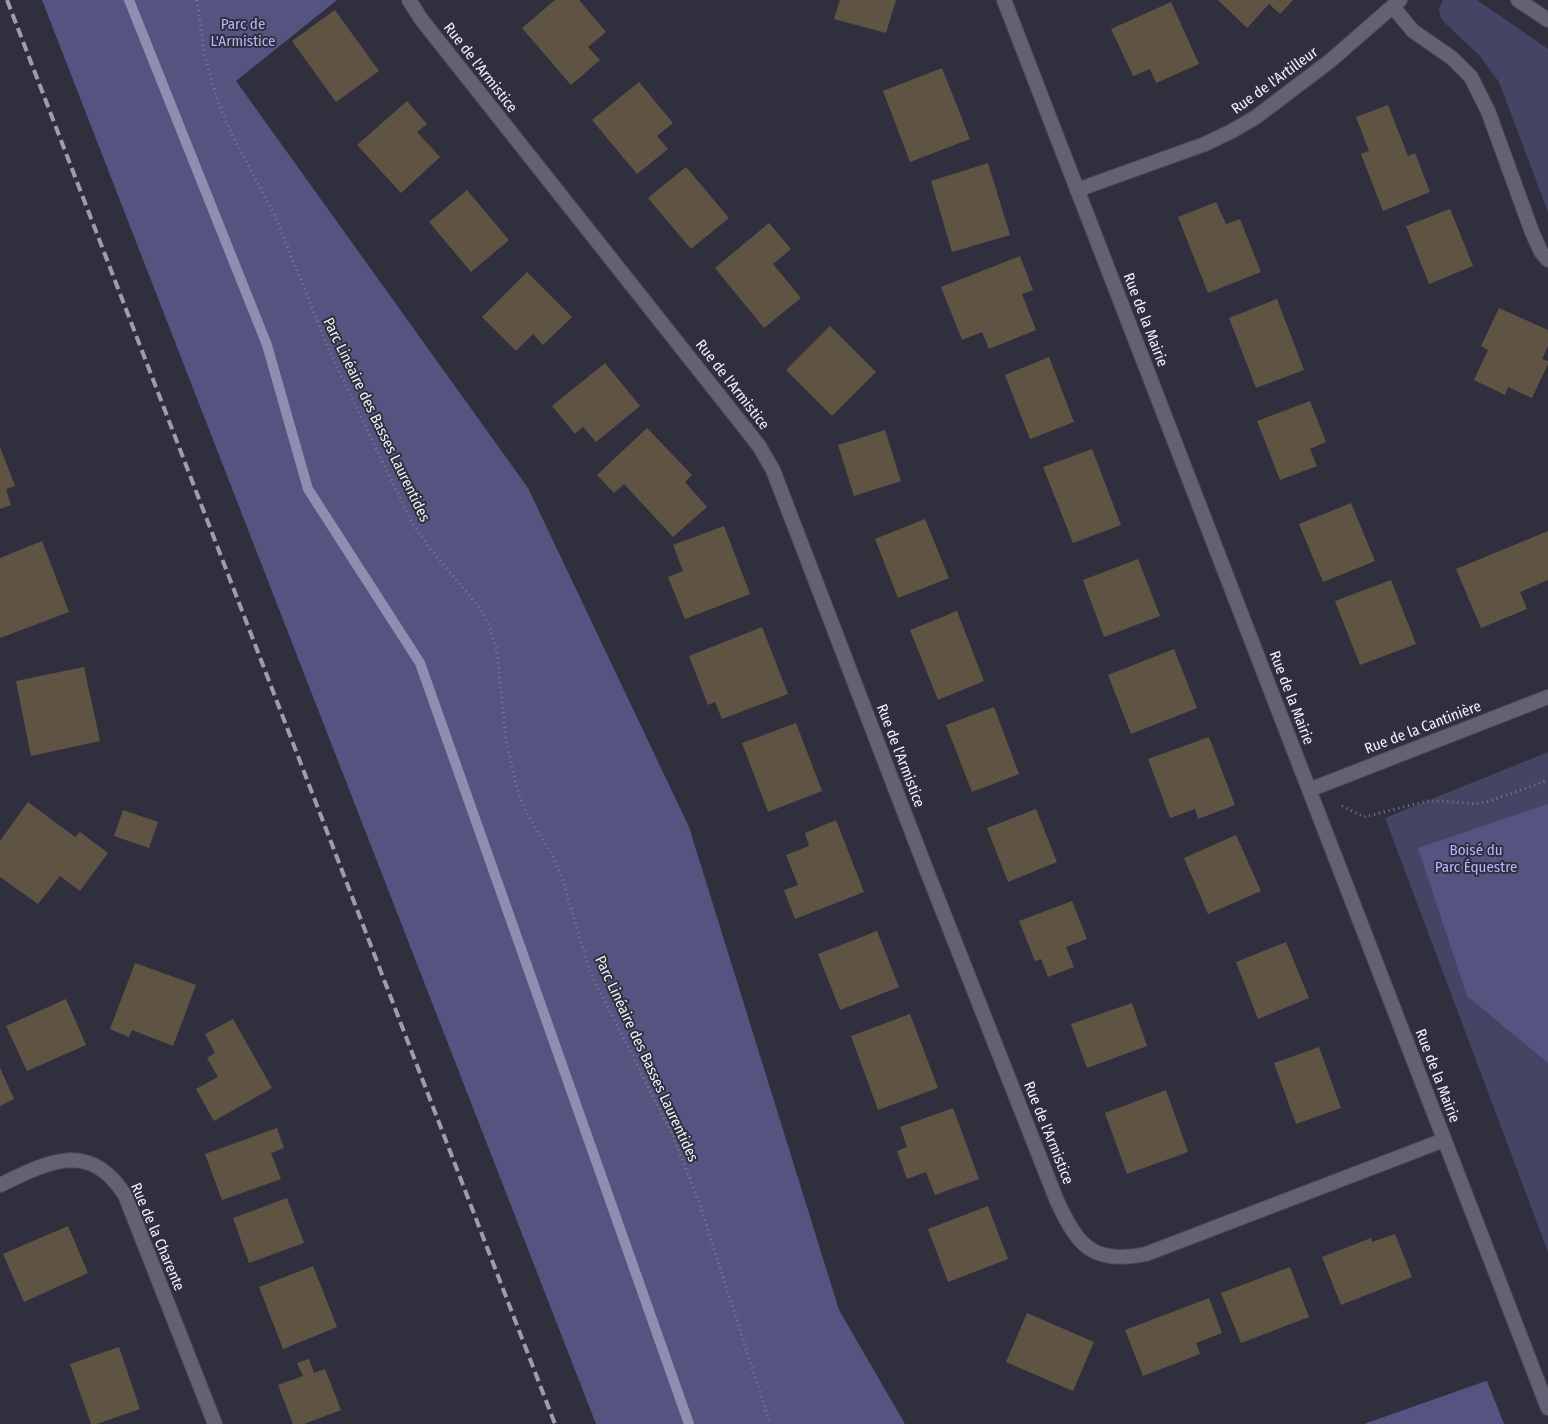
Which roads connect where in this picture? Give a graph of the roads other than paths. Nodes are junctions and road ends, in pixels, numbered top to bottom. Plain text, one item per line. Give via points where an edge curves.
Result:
1 (409, 0) edge
2 (1004, 0) edge
3 (1518, 0) edge
4 (1397, 3) edge
5 (1548, 20) edge
6 (1077, 190) junction
7 (1548, 260) edge
8 (1548, 697) edge
9 (1309, 790) junction
10 (1444, 1140) junction
11 (0, 1185) edge
12 (1548, 1408) edge
13 (215, 1424) edge

1 - 10 street, Rue de l'Armistice via 430,31 759,446 773,470 1057,1201 1078,1239 1105,1256 1116,1258 1146,1254
2 - 6 street, Rue de la Mairie
3 - 5 street
4 - 6 street, Rue de l'Artilleur via 1299,86 1232,132
4 - 7 street, Rue de l'Artilleur via 1413,31 1452,58 1471,77 1488,111 1536,242
6 - 9 street, Rue de la Mairie
8 - 9 street, Rue de la Cantinière
9 - 10 street, Rue de la Mairie
10 - 12 street, Rue de la Mairie
11 - 13 street, Rue de la Charente via 45,1165 68,1159 100,1169 117,1183 125,1195

